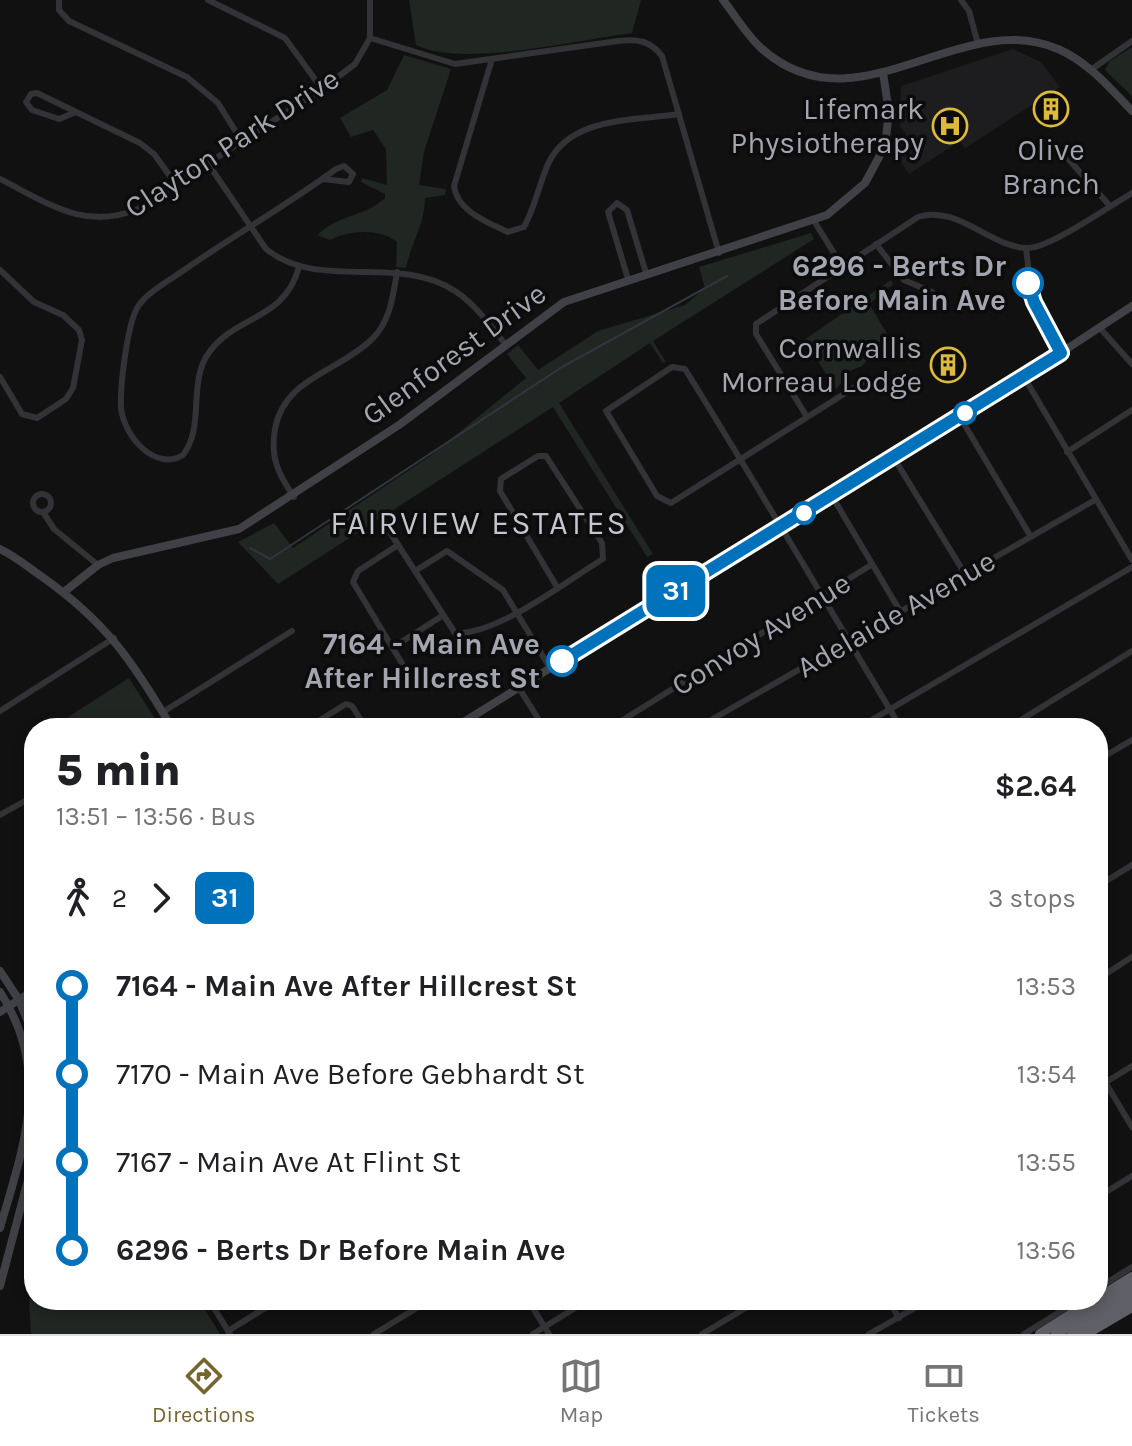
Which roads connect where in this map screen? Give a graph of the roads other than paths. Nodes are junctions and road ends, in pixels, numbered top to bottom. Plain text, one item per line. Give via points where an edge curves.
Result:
1 (59, 0) edge
2 (208, 0) edge
3 (370, 0) edge
4 (723, 0) edge
5 (961, 0) edge
6 (370, 38) junction
7 (1132, 41) edge
8 (978, 44) junction
9 (492, 59) junction
10 (1092, 69) junction
11 (883, 73) junction
12 (322, 89) junction
13 (1132, 111) edge
14 (76, 112) junction
15 (679, 114) junction
16 (241, 140) junction
17 (1040, 145) dead end
18 (207, 162) junction
19 (0, 179) edge
20 (322, 179) junction
21 (175, 183) junction
22 (1132, 193) edge
23 (1110, 206) junction
24 (814, 221) junction
25 (249, 225) junction
26 (876, 244) junction
27 (1026, 248) junction
28 (719, 253) junction
29 (842, 266) junction
30 (299, 267) junction
31 (0, 270) edge
32 (397, 272) junction
33 (646, 273) junction
34 (628, 279) junction
35 (932, 292) dead end
36 (1132, 306) edge
37 (1099, 327) junction
38 (505, 344) junction
39 (1061, 353) junction
40 (1132, 364) edge
41 (0, 377) edge
42 (1024, 377) junction
43 (863, 382) dead end
44 (1132, 410) edge
45 (807, 417) junction
46 (960, 417) junction
47 (1067, 452) junction
48 (892, 455) junction
49 (740, 458) junction
50 (832, 496) junction
51 (294, 497) junction
52 (1095, 500) junction
53 (43, 512) dead end
54 (384, 523) dead end
55 (782, 526) junction
56 (1031, 537) junction
57 (398, 545) junction
58 (0, 549) edge
59 (1132, 560) edge
60 (98, 565) junction
61 (871, 565) junction
62 (1132, 567) edge
63 (415, 571) junction
64 (965, 574) junction
65 (557, 587) junction
66 (64, 592) junction
67 (823, 594) junction
68 (900, 611) junction
69 (515, 613) junction
70 (442, 616) junction
71 (292, 631) dead end
72 (114, 638) junction
73 (851, 640) junction
74 (395, 646) junction
75 (1132, 651) edge
76 (550, 668) junction
77 (409, 675) dead end
78 (519, 688) junction
79 (890, 709) junction
80 (0, 711) edge
81 (163, 712) junction
82 (166, 718) edge
83 (323, 718) edge
84 (360, 718) edge
85 (470, 718) edge
86 (538, 718) edge
87 (626, 718) edge
88 (714, 718) edge
89 (875, 718) edge
90 (895, 718) edge
91 (1024, 718) edge
92 (1132, 740) edge
93 (1108, 754) edge
94 (24, 802) edge
95 (0, 815) edge
96 (1132, 865) edge
97 (1108, 880) edge
98 (1132, 957) edge
99 (0, 971) edge
100 (1108, 973) edge
101 (0, 992) edge
102 (24, 997) edge
103 (19, 1000) junction
104 (9, 1006) junction
105 (0, 1012) edge
106 (24, 1012) edge
107 (24, 1053) edge
108 (1132, 1066) edge
109 (1108, 1081) edge
110 (1108, 1085) edge
111 (1132, 1127) edge
112 (24, 1141) edge
113 (1132, 1176) edge
114 (1108, 1191) edge
115 (24, 1195) edge
116 (0, 1228) edge
117 (1132, 1267) edge
118 (1132, 1277) edge
119 (1108, 1282) edge
120 (0, 1286) edge
121 (1132, 1288) edge
122 (1108, 1292) edge
123 (1132, 1297) edge
124 (1108, 1303) edge
125 (1132, 1307) edge
126 (215, 1310) edge
127 (263, 1310) edge
128 (414, 1310) edge
129 (534, 1310) edge
130 (572, 1310) edge
131 (742, 1310) edge
132 (894, 1310) edge
133 (912, 1310) edge
134 (1063, 1310) edge
135 (1078, 1310) edge
136 (1096, 1310) edge
137 (899, 1318) junction
138 (544, 1327) junction
139 (229, 1333) edge
140 (374, 1334) edge
141 (533, 1334) edge
142 (549, 1334) edge
143 (702, 1334) edge
144 (869, 1334) edge
145 (1024, 1334) edge
146 (1040, 1334) edge
147 (1056, 1334) edge
148 (1072, 1334) edge
149 (1086, 1334) edge

1 - 16 street via 59,10 69,21 205,90
2 - 12 street via 285,38
3 - 6 street
4 - 11 street via 758,46 788,67 832,79
5 - 8 street
6 - 9 street via 455,64
6 - 12 street, Clayton Park Drive via 355,64
7 - 10 street
8 - 10 street via 1027,42 1057,48
8 - 11 street
9 - 15 street via 645,42 662,56
9 - 15 street via 454,186 465,208 508,232 524,227 548,164 566,138 578,130
10 - 13 street
11 - 24 street, Glenforest Drive via 889,112 885,146 857,193
12 - 16 street, Clayton Park Drive
14 - 14 street via 37,93 27,97 32,110 49,117
14 - 21 street via 140,143
15 - 28 street
16 - 18 street, Clayton Park Drive
17 - 23 street via 1062,152
18 - 21 street, Clayton Park Drive
18 - 25 street
19 - 21 street, Clayton Park Drive via 97,220 138,209
20 - 20 street via 344,166 353,174 349,182
20 - 25 street
22 - 23 street
23 - 27 street
24 - 28 street, Glenforest Drive
24 - 29 street
25 - 30 street via 266,249
25 - 30 street via 136,308 121,406 126,425 148,454 165,461 183,455 193,437 206,356 287,297
26 - 27 street via 918,217 934,214
26 - 29 street
26 - 35 street via 904,280
27 - 39 street via 1032,299
28 - 33 street, Glenforest Drive
29 - 45 street via 756,324 756,334
30 - 32 street
31 - 41 street via 34,302 63,315 82,340 73,388 37,418 22,414
32 - 38 street via 453,289
32 - 51 street via 389,310 373,339 294,390 278,413 273,459
33 - 34 street, Glenforest Drive
33 - 34 street via 627,210 617,203 608,212
34 - 38 street, Glenforest Drive via 564,302
36 - 37 street
37 - 39 street
37 - 40 street
38 - 51 street, Glenforest Drive
39 - 42 street
42 - 46 street
42 - 47 street
43 - 45 street
44 - 47 street
45 - 49 street
46 - 48 street
46 - 56 street
47 - 52 street
48 - 50 street
48 - 64 street
49 - 49 street via 679,365 606,411 657,496 671,503
49 - 55 street
50 - 55 street
50 - 61 street
51 - 60 street, Glenforest Drive via 219,536 151,548
52 - 56 street, Adelaide Avenue
52 - 59 street
53 - 60 street via 54,529
54 - 57 street
55 - 67 street
55 - 76 street
56 - 64 street, Adelaide Avenue
57 - 63 street
57 - 74 street via 358,571 353,582
58 - 66 street
60 - 66 street, Glenforest Drive
61 - 67 street, Convoy Avenue
61 - 68 street
62 - 79 street
63 - 69 street via 452,552 496,582
63 - 70 street
64 - 68 street, Adelaide Avenue
65 - 65 street via 603,559 605,551 551,461 538,456 501,479 500,491
65 - 69 street
66 - 72 street
67 - 73 street
67 - 87 street, Convoy Avenue
68 - 73 street, Adelaide Avenue
69 - 70 street via 458,634
69 - 76 street
70 - 74 street
71 - 81 street
72 - 80 street
72 - 81 street
73 - 79 street
73 - 88 street, Adelaide Avenue
74 - 77 street
75 - 91 street
76 - 78 street
78 - 85 street
78 - 86 street
79 - 89 street
79 - 90 street
81 - 82 street
83 - 84 street via 346,704
92 - 93 street
94 - 95 street
96 - 97 street
98 - 100 street
99 - 103 street
101 - 104 street
102 - 103 street
103 - 104 street
103 - 106 street
104 - 105 street
104 - 107 street
108 - 109 street
110 - 111 street
112 - 116 street
113 - 114 street
115 - 120 street
117 - 119 street
118 - 122 highway
121 - 124 highway
123 - 148 highway
125 - 149 highway
126 - 139 street
127 - 139 street
128 - 140 street
129 - 138 street
130 - 138 street
131 - 143 street
132 - 137 street
133 - 137 street
134 - 145 street
135 - 146 highway
136 - 147 highway
137 - 144 street
138 - 141 street
138 - 142 street

